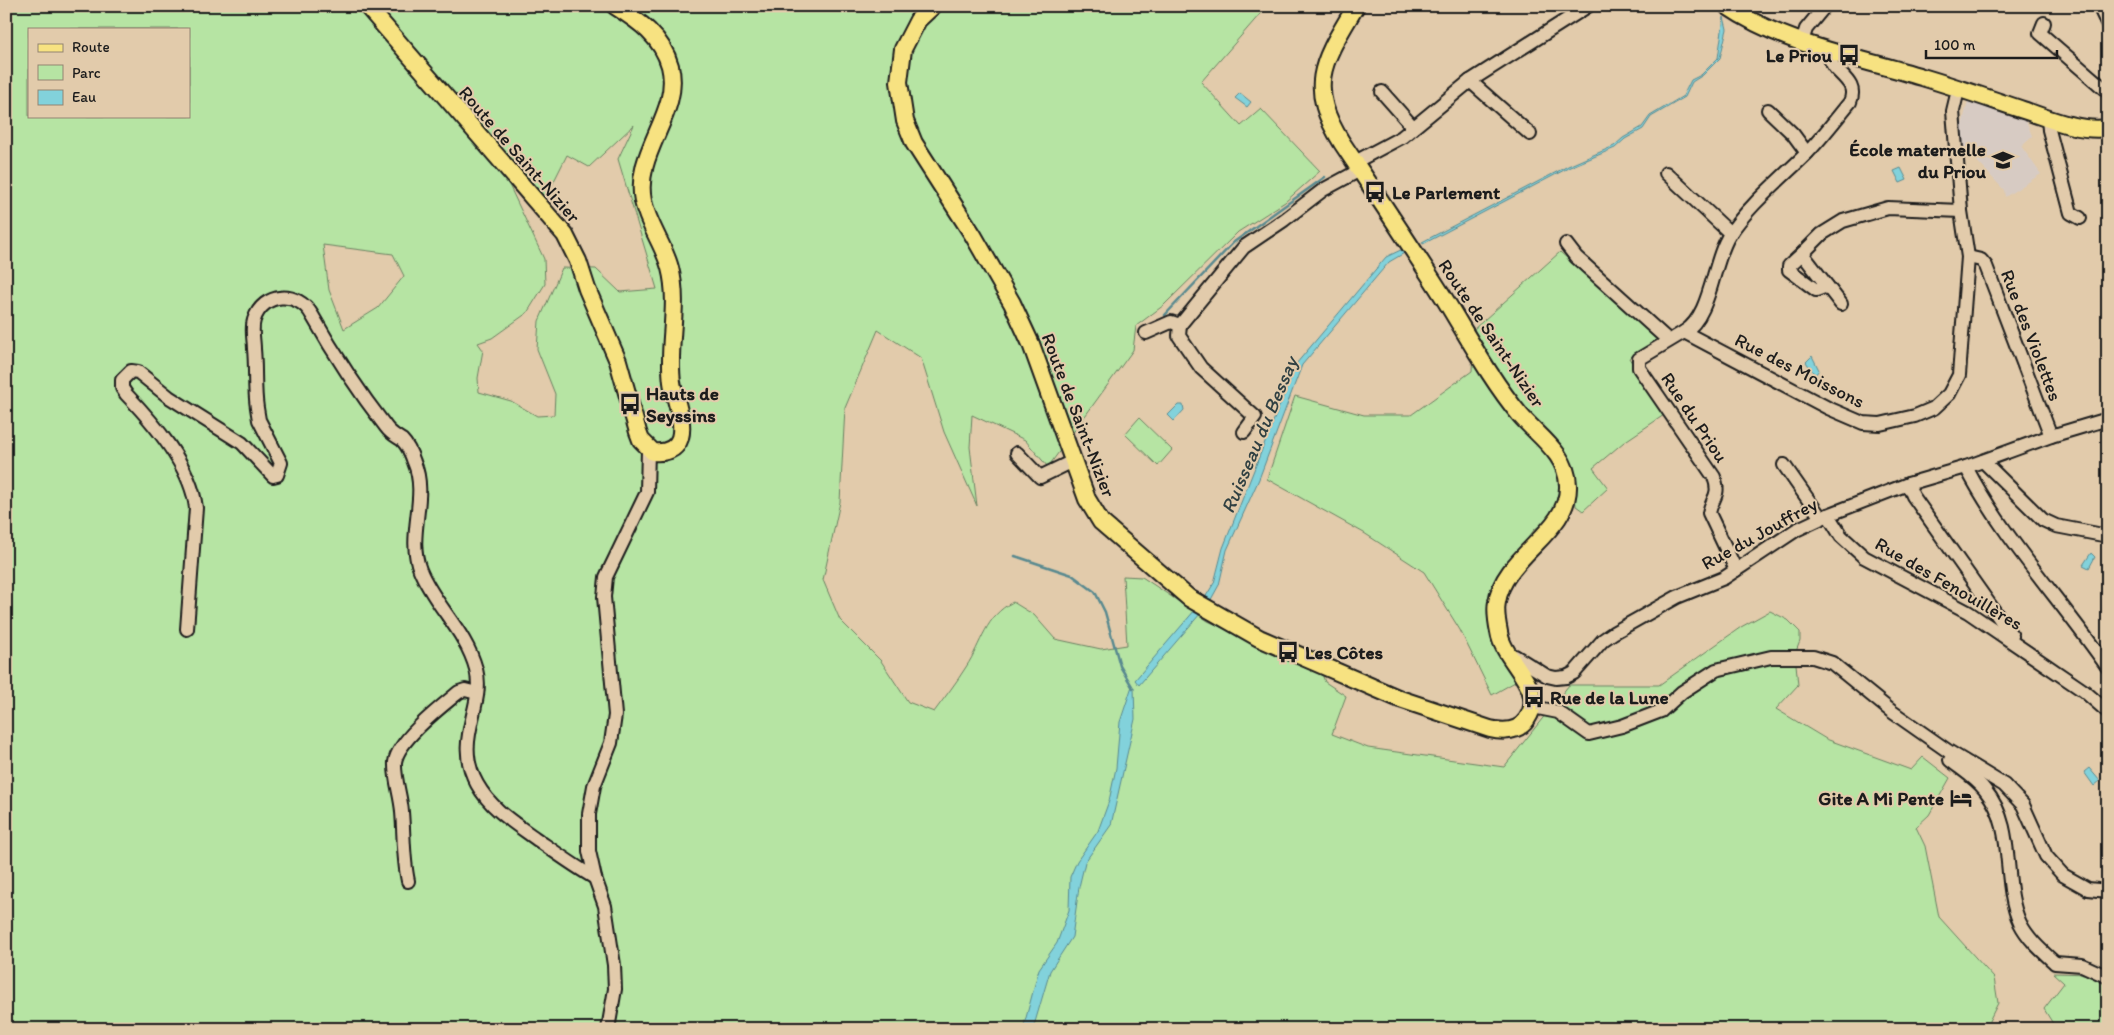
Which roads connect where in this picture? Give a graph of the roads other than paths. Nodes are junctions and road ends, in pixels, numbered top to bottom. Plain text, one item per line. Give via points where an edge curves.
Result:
1 (367, 6) edge
2 (615, 6) edge
3 (933, 6) edge
4 (1356, 6) edge
5 (1588, 6) edge
6 (1726, 6) edge
7 (2099, 6) edge
8 (1823, 9) edge
9 (2044, 23) dead end
10 (2108, 25) edge
11 (1802, 42) junction
12 (1827, 48) junction
13 (1470, 80) junction
14 (1958, 90) junction
15 (1382, 92) dead end
16 (2108, 92) edge
17 (1768, 110) dead end
18 (2048, 119) junction
19 (1412, 127) junction
20 (2108, 128) edge
21 (1530, 134) dead end
22 (1807, 153) junction
23 (1358, 166) junction
24 (1666, 173) dead end
25 (1962, 211) junction
26 (2080, 218) dead end
27 (1730, 233) junction
28 (1566, 244) dead end
29 (1803, 253) junction
30 (1968, 257) junction
31 (1827, 286) junction
32 (1840, 304) dead end
33 (1180, 325) junction
34 (1684, 332) junction
35 (1146, 333) dead end
36 (1668, 340) junction
37 (2108, 419) edge
38 (1244, 432) dead end
39 (2050, 436) junction
40 (648, 449) junction
41 (1017, 453) dead end
42 (1073, 460) junction
43 (1983, 461) junction
44 (1784, 466) dead end
45 (1966, 467) junction
46 (1908, 484) junction
47 (1825, 517) junction
48 (2108, 536) edge
49 (1736, 570) junction
50 (187, 629) dead end
51 (2018, 644) junction
52 (1509, 657) junction
53 (2108, 668) edge
54 (477, 693) junction
55 (1533, 706) junction
56 (2108, 712) edge
57 (1948, 752) junction
58 (595, 878) junction
59 (408, 880) dead end
60 (2108, 891) edge
61 (2108, 977) edge
62 (608, 1029) edge

1 - 40 main road, Route de Saint-Nizier via 565,235 618,361 638,432
2 - 40 main road via 654,35 671,72 668,106 645,162 641,186 646,210 672,277 671,375 680,438 674,448 664,453
3 - 42 main road, Route de Saint-Nizier via 918,20 903,49 899,82 905,121 914,142 1012,303 1031,344
4 - 23 main road, Route de Saint-Nizier via 1331,48 1321,82 1325,111
5 - 13 street
6 - 11 main road
7 - 10 street
8 - 11 street via 1806,29
9 - 16 street via 2040,33
11 - 12 main road
12 - 14 main road
12 - 22 street via 1834,67 1851,84 1854,92 1850,102
13 - 19 street
13 - 21 street
14 - 18 main road
14 - 25 street, Rue des Moissons via 1953,111
15 - 19 street
17 - 22 street
18 - 20 main road
18 - 26 street via 2071,213
19 - 23 street
22 - 27 street
23 - 33 street via 1244,247
23 - 52 main road, Route de Saint-Nizier via 1508,398 1557,454 1566,474 1568,496 1560,514 1508,574 1499,595 1496,612 1499,634
24 - 27 street
25 - 29 street via 1888,208 1843,222 1822,234
25 - 30 street, Rue des Moissons
27 - 34 street via 1719,255 1703,308 1691,328
28 - 36 street via 1576,257
29 - 31 street
29 - 31 street via 1789,270 1816,290
30 - 34 street, Rue des Moissons via 1958,375 1949,394 1934,408 1915,416 1880,424 1863,423
30 - 39 street, Rue des Violettes via 1981,260 1986,266
31 - 32 street
33 - 35 street via 1170,322
33 - 38 street via 1179,336 1201,368 1254,417
34 - 36 street
36 - 49 street, Rue du Priou via 1638,359 1639,368 1714,477 1717,495 1709,513
37 - 39 street, Rue du Jouffrey
39 - 43 street, Rue du Jouffrey
40 - 58 street via 647,492 612,562 604,590 615,715 611,743 594,786 589,814 589,851
41 - 42 street via 1040,477
42 - 55 main road, Route de Saint-Nizier via 1087,499 1109,531 1189,598 1259,638 1400,699 1490,729 1502,731 1519,727
43 - 45 street, Rue du Jouffrey
43 - 48 street via 2043,520 2056,526
44 - 47 street, Rue des Fenouillères
45 - 46 street, Rue du Jouffrey
45 - 53 street via 1998,521
46 - 47 street, Rue du Jouffrey
46 - 51 street via 1916,501
47 - 49 street, Rue du Jouffrey via 1796,530
47 - 51 street, Rue des Fenouillères via 1840,536 1864,557 1968,612
49 - 52 street, Rue du Jouffrey via 1677,597 1613,633 1566,677 1547,676 1516,656
50 - 54 street via 195,498 182,467 160,433 122,388 122,380 131,371 138,372 169,397 242,442 273,476 277,475 282,463 256,408 253,322 266,303 289,296 309,310 336,357 385,426 403,441 415,463 419,487 414,542 419,568 472,657
51 - 56 street, Rue des Fenouillères
52 - 55 main road, Route de Saint-Nizier via 1530,686
54 - 58 street via 468,742 470,768 478,786 513,824
54 - 59 street via 459,692 407,741 398,754 395,763
55 - 57 street via 1558,712 1589,734 1661,711 1682,692 1716,670 1771,657 1813,656 1832,663
57 - 60 street via 2014,793 2046,856 2062,875 2088,889
57 - 61 street via 1947,757 1985,790 1996,808 2009,857 2015,907 2028,937 2056,963 2091,967
58 - 62 street via 605,906 614,965 615,989

